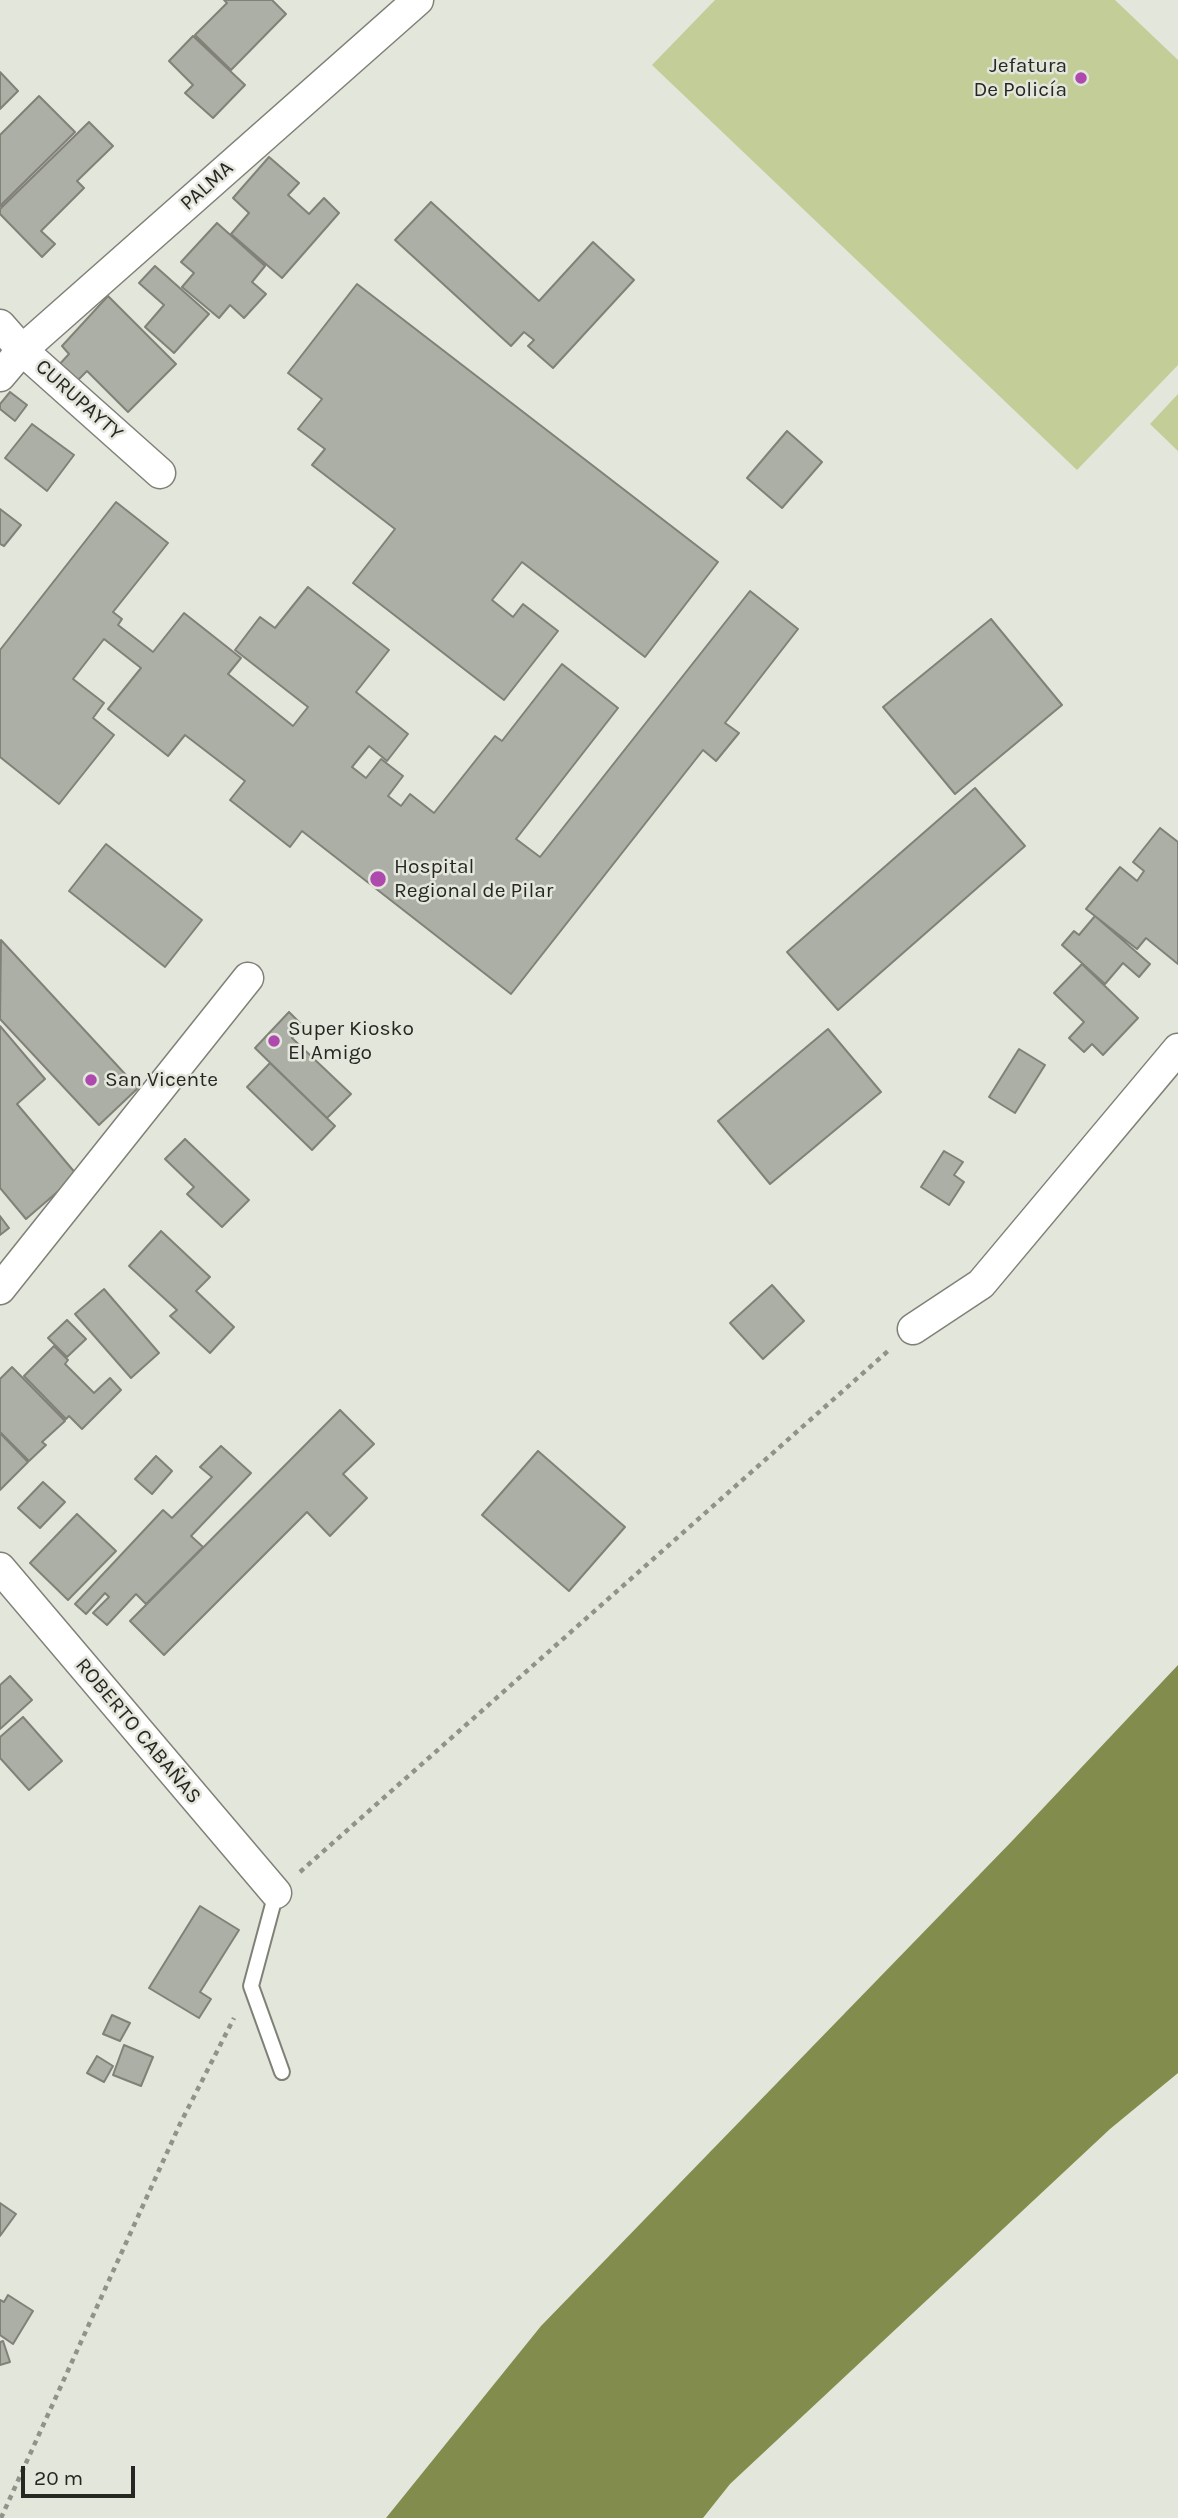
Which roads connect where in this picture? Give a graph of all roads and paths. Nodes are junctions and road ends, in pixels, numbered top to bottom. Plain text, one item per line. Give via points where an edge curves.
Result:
1 (418, 0) edge
2 (0, 325) edge
3 (22, 350) junction
4 (0, 376) edge
5 (160, 473) dead end
6 (248, 978) dead end
7 (1178, 1049) edge
8 (0, 1289) edge
9 (913, 1329) joint
10 (0, 1568) edge
11 (275, 1893) junction
12 (251, 1986) junction
13 (282, 2073) dead end
14 (1, 2518) edge

1 - 3 street, PALMA
2 - 3 street, CURUPAYTY
3 - 4 street, PALMA
3 - 5 street, CURUPAYTY
6 - 8 street
7 - 9 street via 981,1284
9 - 11 path
10 - 11 street, ROBERTO CABAÑAS
11 - 12 lane
12 - 13 lane
12 - 14 path via 180,2124

